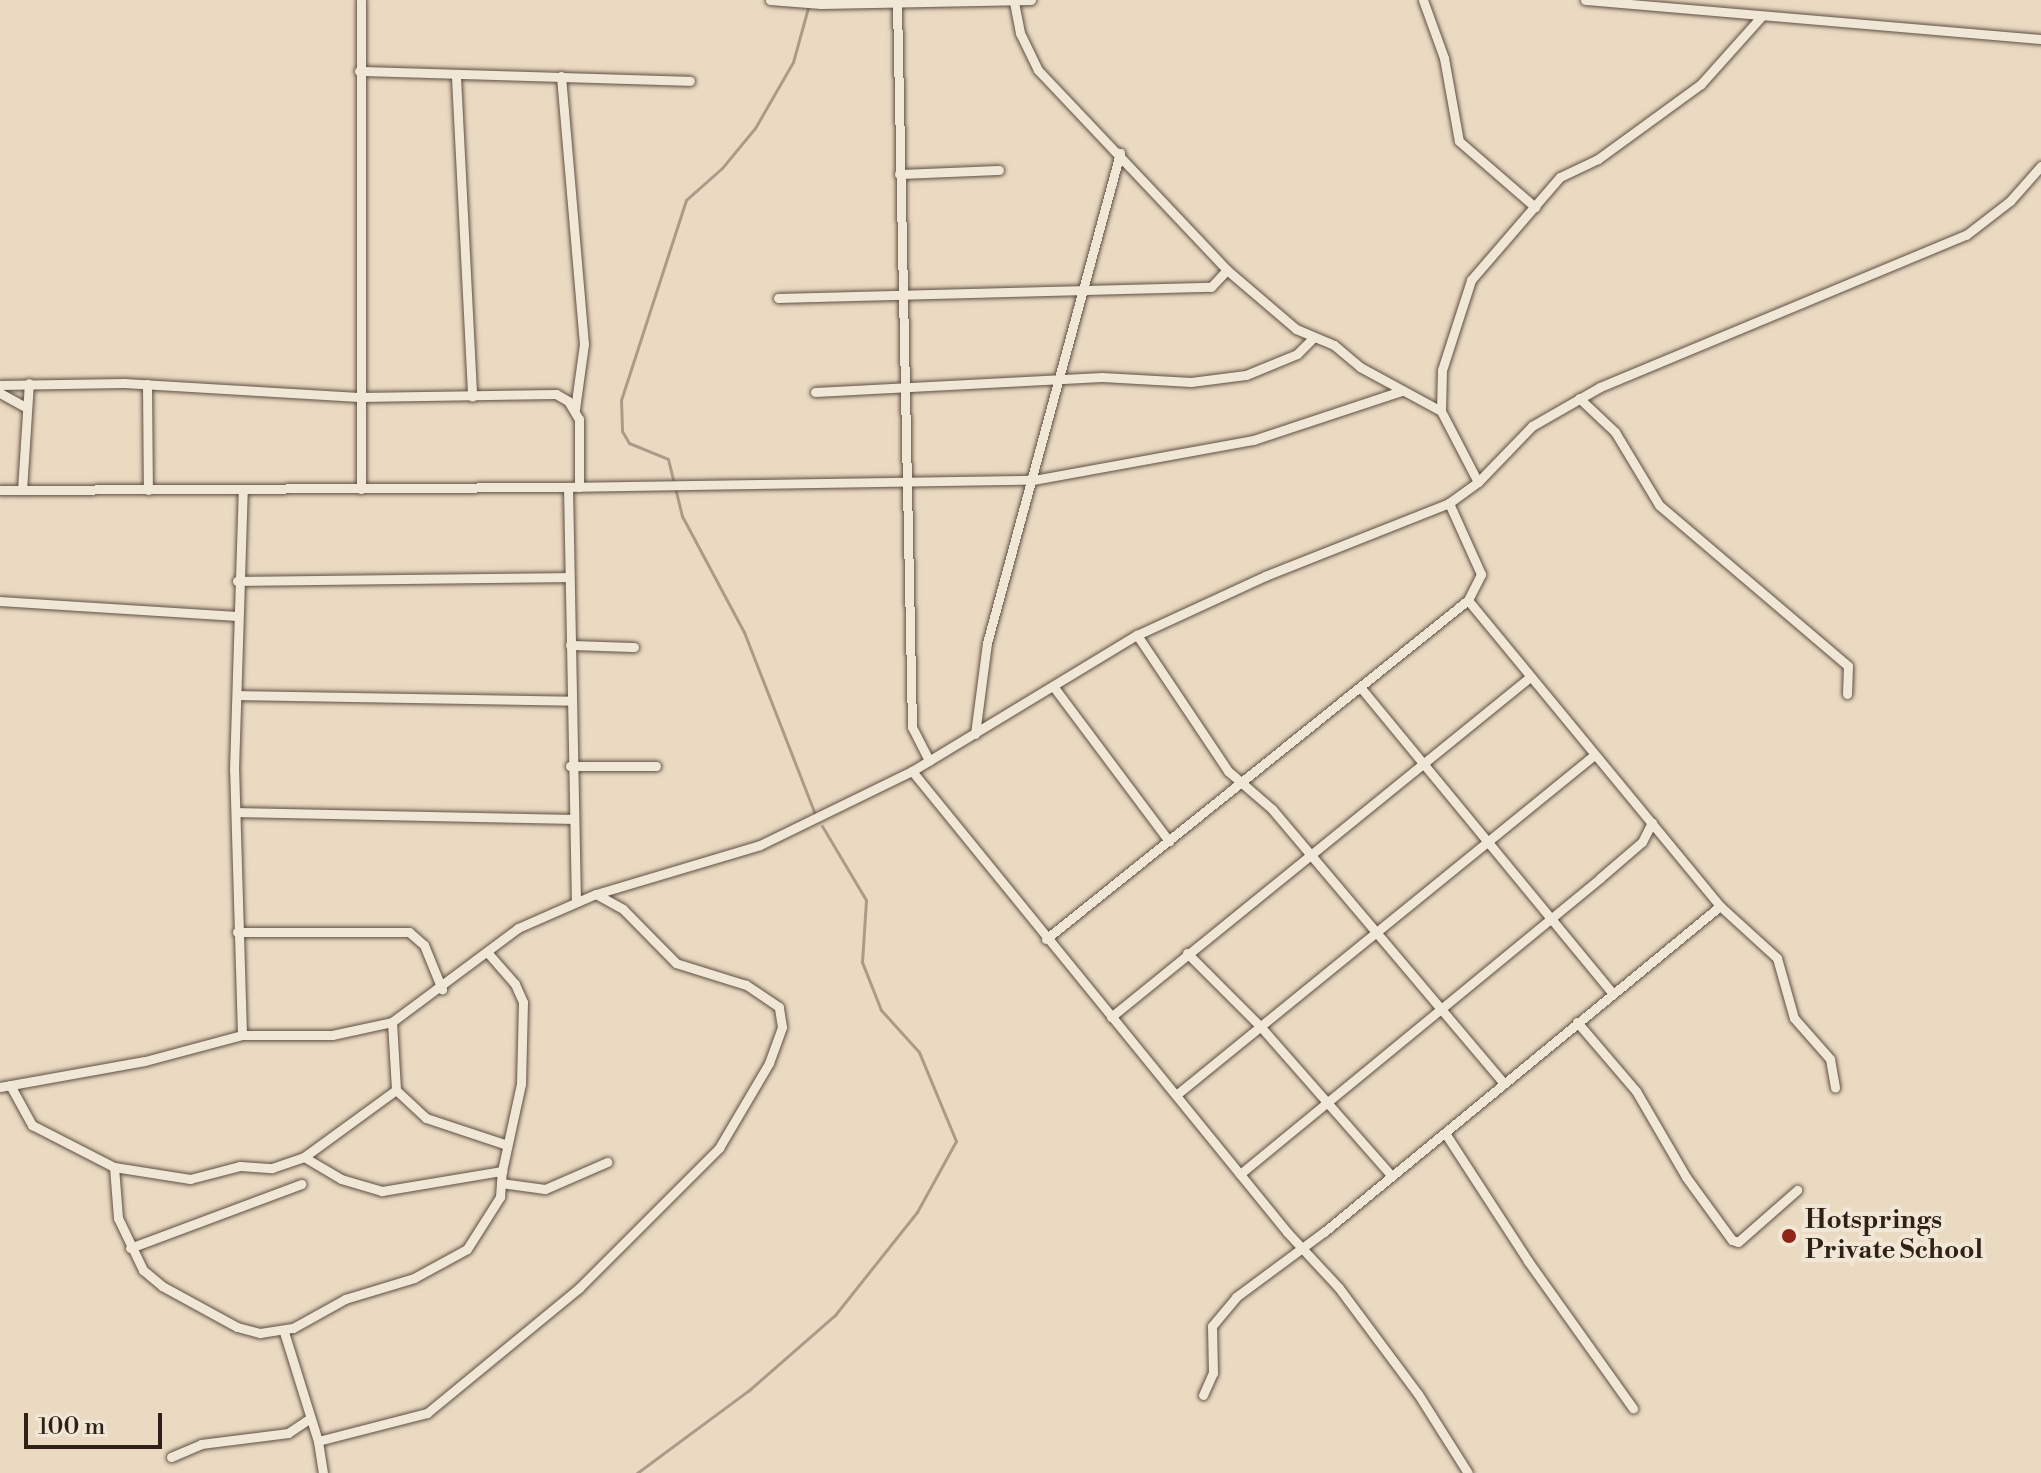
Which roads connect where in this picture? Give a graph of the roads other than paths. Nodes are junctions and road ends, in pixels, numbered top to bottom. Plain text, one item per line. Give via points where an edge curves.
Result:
1 (361, 0) edge
2 (770, 0) edge
3 (1031, 0) edge
4 (1423, 0) edge
5 (1585, 0) edge
6 (1014, 2) edge
7 (897, 4) junction
8 (1761, 17) junction
9 (2041, 39) edge
10 (359, 71) junction
11 (561, 76) junction
12 (456, 77) junction
13 (690, 81) dead end
14 (1120, 153) junction
15 (2041, 166) edge
16 (999, 170) dead end
17 (899, 174) junction
18 (1535, 207) junction
19 (1227, 270) junction
20 (1083, 290) junction
21 (903, 294) junction
22 (778, 298) dead end
23 (1312, 339) junction
24 (1059, 382) junction
25 (29, 383) junction
26 (147, 384) junction
27 (0, 385) edge
28 (904, 390) junction
29 (1401, 391) junction
30 (815, 392) dead end
31 (0, 393) edge
32 (359, 397) junction
33 (472, 397) junction
34 (1579, 398) junction
35 (25, 407) junction
36 (575, 409) junction
37 (1441, 411) junction
38 (1033, 480) junction
39 (906, 482) junction
40 (1478, 482) junction
41 (574, 487) junction
42 (243, 489) junction
43 (361, 489) junction
44 (0, 490) edge
45 (22, 490) junction
46 (148, 490) junction
47 (1449, 503) junction
48 (569, 577) junction
49 (237, 581) junction
50 (1468, 600) junction
51 (0, 601) edge
52 (237, 616) junction
53 (1137, 635) junction
54 (570, 645) junction
55 (634, 647) dead end
56 (1530, 677) junction
57 (1053, 686) junction
58 (1361, 688) junction
59 (1847, 694) dead end
60 (238, 695) junction
61 (569, 701) junction
62 (975, 734) junction
63 (1593, 756) junction
64 (929, 761) junction
65 (570, 766) junction
66 (656, 766) dead end
67 (1423, 767) junction
68 (912, 771) junction
69 (1242, 783) junction
70 (238, 812) junction
71 (571, 819) junction
72 (1652, 822) junction
73 (1169, 841) junction
74 (1487, 845) junction
75 (1313, 855) junction
76 (596, 894) junction
77 (576, 902) junction
78 (1720, 906) junction
79 (1549, 920) junction
80 (237, 932) junction
81 (1376, 932) junction
82 (1046, 939) junction
83 (488, 953) junction
84 (1187, 953) junction
85 (442, 989) junction
86 (1612, 993) junction
87 (1440, 1008) junction
88 (1111, 1017) junction
89 (392, 1022) junction
90 (1577, 1022) junction
91 (1260, 1026) junction
92 (242, 1035) junction
93 (1503, 1082) junction
94 (5, 1086) edge
95 (1835, 1088) dead end
96 (396, 1090) junction
97 (1176, 1095) junction
98 (1328, 1101) junction
99 (1445, 1133) junction
100 (504, 1144) junction
101 (304, 1157) junction
102 (607, 1162) dead end
103 (114, 1167) junction
104 (502, 1171) junction
105 (1240, 1174) junction
106 (1391, 1175) junction
107 (501, 1183) junction
108 (301, 1184) dead end
109 (1797, 1190) dead end
110 (1300, 1247) junction
111 (130, 1248) junction
112 (284, 1332) junction
113 (1203, 1395) dead end
114 (1633, 1408) dead end
115 (310, 1418) junction
116 (318, 1441) junction
117 (171, 1457) dead end
118 (323, 1473) edge
119 (1468, 1473) edge

1 - 10 street
2 - 7 street
3 - 6 street
4 - 18 street via 1444,58 1459,141
5 - 8 street
6 - 7 street
6 - 14 street via 1020,33 1038,70
7 - 17 street
8 - 9 street
8 - 18 street via 1701,84 1598,159 1572,168
10 - 12 street
10 - 32 street
11 - 12 street
11 - 13 street
11 - 36 street via 584,344
12 - 33 street
14 - 19 street
14 - 20 street
15 - 34 street via 1993,215 1957,240 1816,293
16 - 17 street
17 - 21 street
18 - 37 street via 1465,293 1440,377
19 - 20 street via 1211,287
19 - 23 street
20 - 21 street
20 - 24 street
21 - 22 street
21 - 28 street
23 - 24 street via 1297,354 1246,375 1191,382 1102,377
23 - 29 street via 1334,345
24 - 28 street
24 - 38 street
25 - 26 street
25 - 27 street
25 - 35 street
26 - 32 street
26 - 46 street
28 - 30 street
28 - 39 street
29 - 37 street
29 - 38 street via 1253,440
31 - 35 street
32 - 33 street
32 - 43 street
33 - 36 street via 556,394
34 - 40 street via 1532,426
34 - 59 street via 1615,432 1659,505 1848,666
35 - 45 street
36 - 41 street
37 - 40 street
38 - 39 street
38 - 62 street via 987,643
39 - 41 street
39 - 64 street via 912,727
40 - 47 street
41 - 43 street
41 - 48 street
42 - 43 street
42 - 46 street
42 - 49 street
44 - 45 street
45 - 46 street
47 - 50 street via 1481,574
47 - 53 street via 1265,576
48 - 49 street
48 - 54 street
49 - 52 street
50 - 56 street
50 - 58 street
51 - 52 street
52 - 60 street
53 - 57 street
53 - 69 street via 1206,744
54 - 55 street
54 - 61 street
56 - 63 street
56 - 67 street
57 - 62 street
57 - 73 street
58 - 67 street
58 - 69 street
60 - 61 street
60 - 70 street
61 - 65 street
62 - 64 street
63 - 72 street
63 - 74 street
64 - 68 street
65 - 66 street
65 - 71 street
67 - 74 street
67 - 75 street
68 - 76 street via 760,845
68 - 82 street
69 - 73 street
69 - 75 street
70 - 71 street
70 - 80 street
71 - 77 street
72 - 78 street
72 - 79 street via 1642,842
73 - 82 street
74 - 79 street
74 - 81 street
75 - 81 street
75 - 84 street
76 - 77 street
76 - 116 street via 623,909 676,963 746,985 779,1007 782,1027 755,1092 719,1148 620,1249 437,1407
77 - 83 street via 518,928
78 - 86 street
78 - 95 street via 1777,958 1794,1018 1830,1059
79 - 86 street
79 - 87 street
80 - 85 street via 409,932 424,945
80 - 92 street
81 - 87 street
81 - 91 street
82 - 88 street
83 - 85 street
83 - 100 street via 523,1002 521,1084
84 - 88 street
84 - 91 street
85 - 89 street
86 - 90 street
87 - 93 street
87 - 98 street
88 - 97 street
89 - 92 street via 354,1033
89 - 96 street
90 - 93 street
90 - 109 street via 1636,1091 1686,1177 1732,1240 1738,1242
91 - 97 street
91 - 98 street
92 - 94 street via 145,1061
93 - 99 street
94 - 103 street via 32,1125
96 - 100 street via 426,1118
96 - 101 street
97 - 105 street
98 - 105 street
98 - 106 street
99 - 106 street
99 - 114 street
100 - 104 street
101 - 103 street via 272,1168 240,1166 190,1179
101 - 104 street via 341,1179 382,1191
102 - 107 street via 545,1189
103 - 111 street via 118,1218
104 - 107 street
105 - 110 street
106 - 110 street
107 - 112 street via 492,1214 467,1249 436,1269 345,1299
108 - 111 street
110 - 113 street via 1218,1316 1212,1326 1213,1373
110 - 119 street via 1366,1324
111 - 112 street via 162,1286 237,1327
112 - 115 street
115 - 116 street
115 - 117 street via 288,1433 201,1444
116 - 118 street

